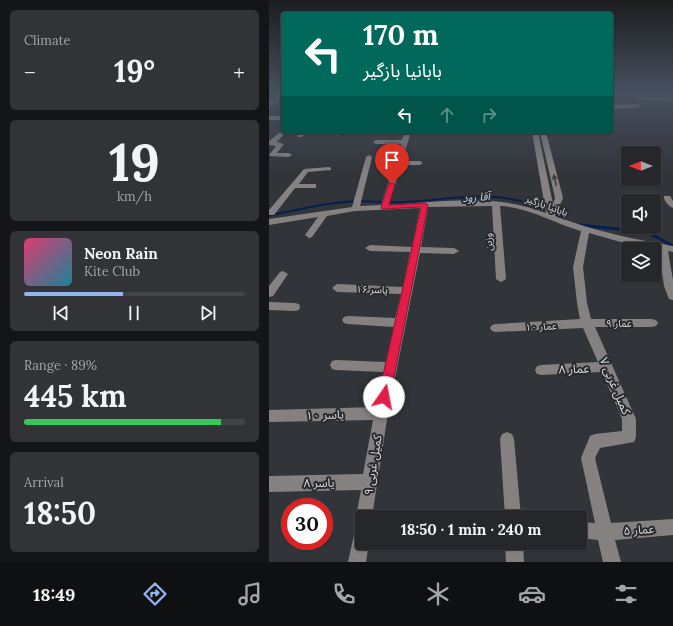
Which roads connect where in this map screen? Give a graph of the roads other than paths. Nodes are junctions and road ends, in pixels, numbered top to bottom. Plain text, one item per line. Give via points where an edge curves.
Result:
1 (281, 134) edge
2 (407, 134) edge
3 (536, 136) edge
4 (544, 136) edge
5 (375, 142) dead end
6 (405, 142) junction
7 (271, 143) edge
8 (289, 155) dead end
9 (369, 157) dead end
10 (398, 163) junction
11 (420, 163) dead end
12 (329, 169) dead end
13 (293, 186) junction
14 (313, 186) dead end
15 (667, 198) dead end
16 (496, 204) junction
17 (425, 205) junction
18 (673, 206) edge
19 (384, 207) junction
20 (355, 209) junction
21 (324, 214) junction
22 (270, 217) edge
23 (551, 217) junction
24 (585, 230) junction
25 (309, 235) dead end
26 (370, 248) dead end
27 (669, 248) edge
28 (415, 249) junction
29 (454, 251) dead end
30 (283, 274) dead end
31 (501, 279) dead end
32 (337, 288) dead end
33 (407, 291) junction
34 (269, 293) edge
35 (673, 296) edge
36 (269, 306) edge
37 (295, 307) dead end
38 (348, 320) dead end
39 (400, 323) junction
40 (587, 323) junction
41 (651, 323) dead end
42 (496, 328) dead end
43 (336, 365) dead end
44 (391, 367) junction
45 (607, 367) junction
46 (541, 370) dead end
47 (381, 413) junction
48 (269, 416) edge
49 (507, 439) dead end
50 (370, 482) junction
51 (269, 484) edge
52 (366, 510) edge
53 (512, 510) edge
54 (673, 527) edge
55 (587, 531) edge
56 (605, 532) junction
57 (359, 550) edge
58 (514, 550) edge
59 (357, 562) edge
60 (515, 562) edge
61 (612, 562) edge

1 - 7 street
2 - 6 street
3 - 4 street
3 - 23 street
23 -> 4 street via 559,198
5 - 6 street
6 - 10 street
7 - 8 street via 281,144 272,155
9 - 20 street
10 - 11 street
10 - 19 street
12 - 13 street via 306,170
13 - 14 street
13 - 22 street
15 - 18 street
16 - 17 street, بابانیا بازگیر
16 - 23 street, بابانیا بازگیر via 516,205
16 - 31 street, وزین
17 - 19 street, بابانیا بازگیر
17 - 28 street, کمیل غربی ۹
19 - 20 street, بابانیا بازگیر
20 - 21 street, بابانیا بازگیر
21 - 22 street, بابانیا بازگیر
21 - 25 street
23 - 24 street, بابانیا بازگیر
24 - 27 street, بابانیا بازگیر
24 - 40 street, کمیل غربی ۷ via 578,268
26 - 28 street
27 - 35 street via 669,286
28 - 29 street
28 - 33 street, کمیل غربی ۹
30 - 34 street
32 - 33 street, یاسر ۱۶
33 - 39 street, کمیل غربی ۹
36 - 37 street
38 - 39 street
39 - 44 street, کمیل غربی ۹
40 - 41 street, عمار ۹
40 - 42 street, عمار ۱۰
40 - 45 street, کمیل غربی ۷
43 - 44 street
44 - 47 street, کمیل غربی ۹
45 - 46 street, عمار ۸
45 - 56 street, کمیل غربی ۷ via 629,419 629,437 595,441 588,458
47 - 48 street, یاسر ۱۰
47 - 50 street, کمیل غربی ۹
49 - 53 street
50 - 51 street, یاسر ۸
50 - 52 street, کمیل غربی ۹
54 - 56 street, عمار ۵
55 - 56 street, عمار ۵
56 - 61 street, کمیل غربی ۷
57 - 59 street
58 - 60 street

